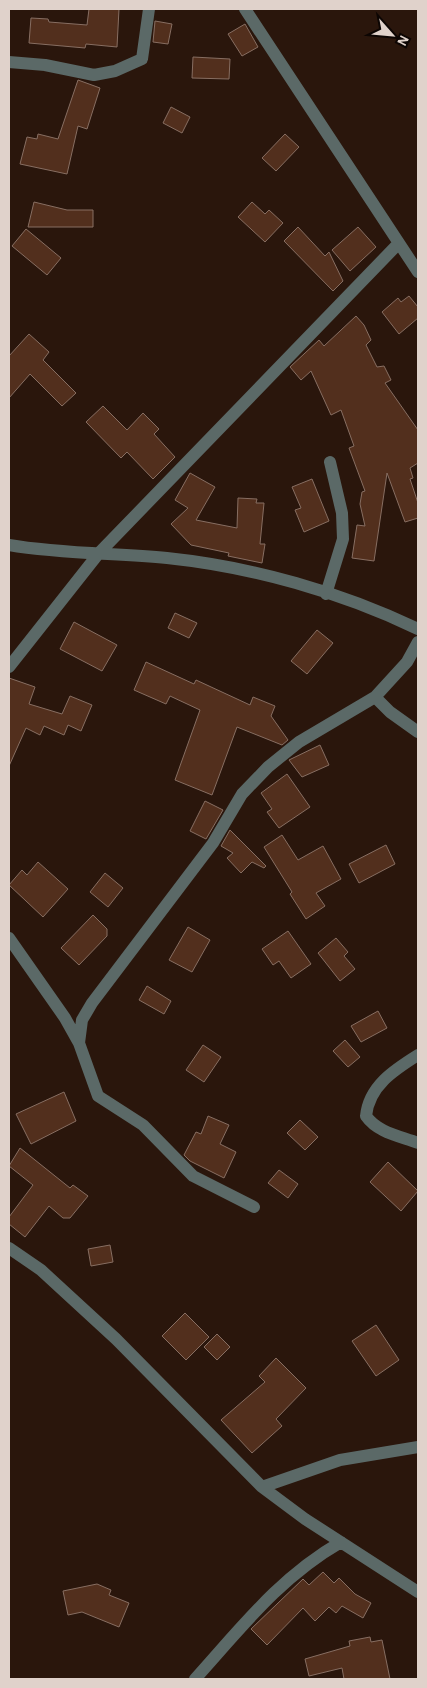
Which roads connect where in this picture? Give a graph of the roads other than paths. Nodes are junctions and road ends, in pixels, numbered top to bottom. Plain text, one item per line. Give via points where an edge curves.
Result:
1 (149, 9) edge
2 (245, 9) edge
3 (9, 62) edge
4 (399, 243) junction
5 (418, 272) edge
6 (330, 462) dead end
7 (9, 545) edge
8 (99, 552) junction
9 (326, 594) junction
10 (418, 629) edge
11 (418, 642) edge
12 (9, 646) edge
13 (22, 649) junction
14 (9, 667) edge
15 (375, 697) junction
16 (418, 732) edge
17 (9, 938) edge
18 (79, 1043) junction
19 (418, 1055) edge
20 (418, 1143) edge
21 (254, 1208) dead end
22 (9, 1248) edge
23 (418, 1447) edge
24 (262, 1487) junction
25 (341, 1542) junction
26 (418, 1592) edge
27 (195, 1679) edge

1 - 3 street via 142,59 115,71 94,75 46,65
2 - 4 street
4 - 5 street
4 - 8 street
6 - 9 street via 342,513 343,539
7 - 8 street via 36,550
8 - 9 street via 210,564 255,573
8 - 13 street via 55,612
9 - 10 street via 384,613
11 - 15 street via 407,662
12 - 13 street
13 - 14 street
15 - 16 street
15 - 18 street via 299,742 242,794 213,843 92,1003 82,1020
17 - 18 street
18 - 21 street via 98,1096 143,1125 193,1176
19 - 20 street via 381,1083 370,1098 366,1116 387,1133
22 - 24 street via 48,1276 109,1333
23 - 24 street via 340,1460
24 - 25 street
25 - 26 street
25 - 27 street via 268,1596

